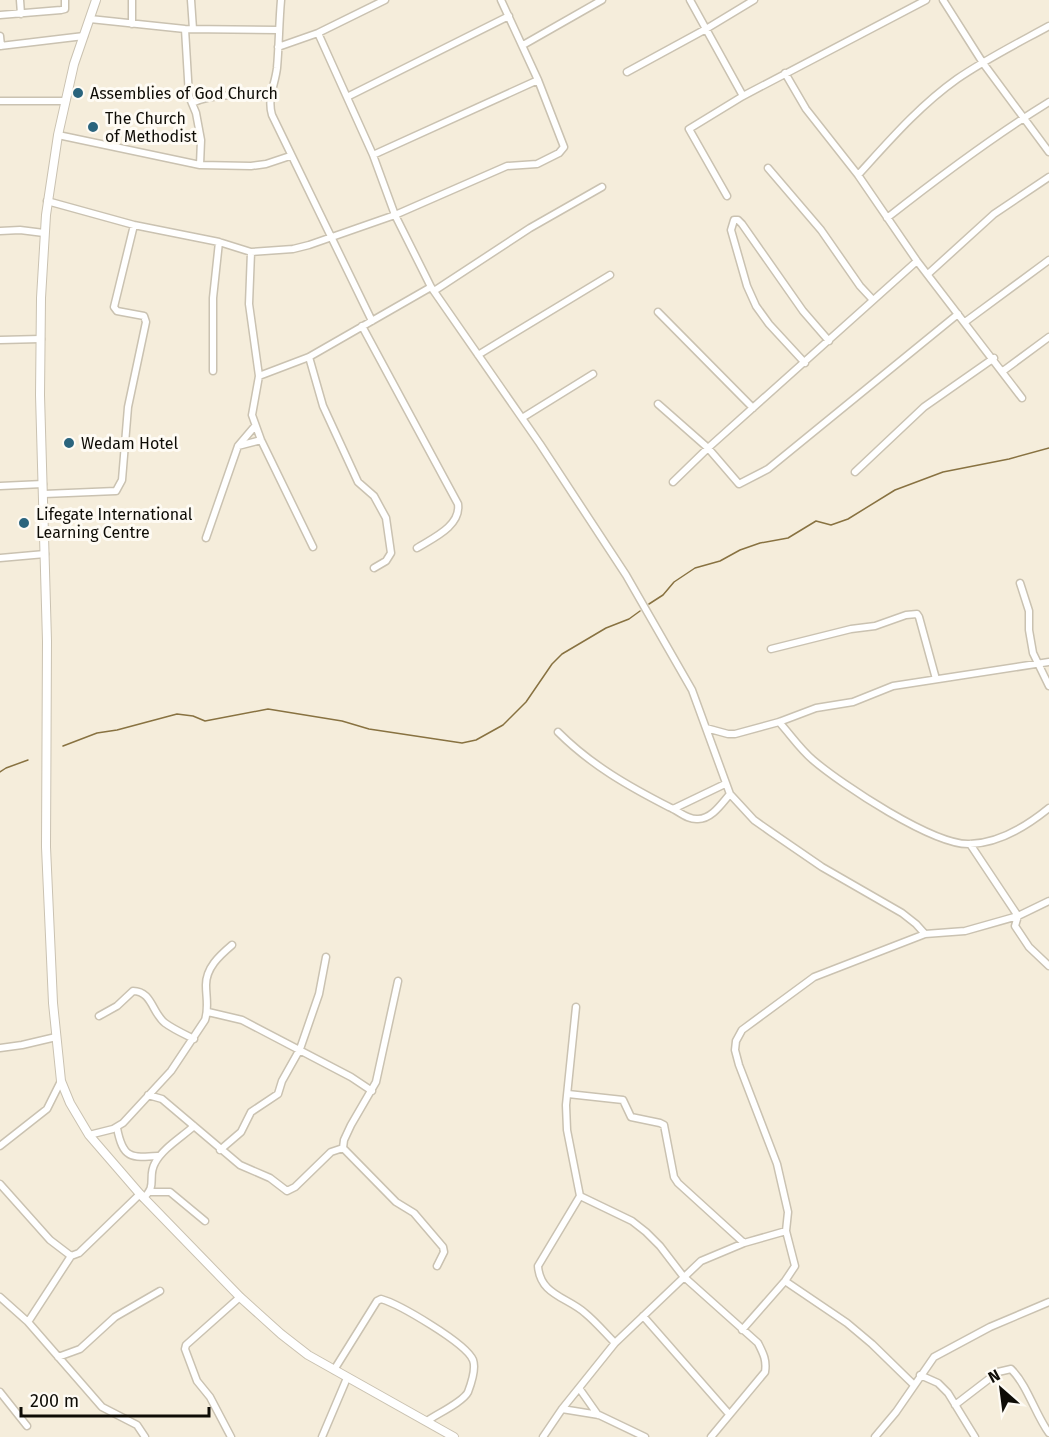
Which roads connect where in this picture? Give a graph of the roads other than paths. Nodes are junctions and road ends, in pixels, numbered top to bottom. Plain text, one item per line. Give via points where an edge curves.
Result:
1 (20, 0) edge
2 (65, 0) edge
3 (96, 0) edge
4 (132, 0) edge
5 (191, 0) edge
6 (281, 0) edge
7 (384, 0) edge
8 (501, 0) edge
9 (602, 0) edge
10 (690, 0) edge
11 (754, 0) edge
12 (926, 0) edge
13 (943, 0) edge
14 (21, 14) junction
15 (0, 15) edge
16 (509, 16) junction
17 (90, 19) junction
18 (132, 24) junction
19 (1049, 26) edge
20 (185, 29) junction
21 (193, 29) junction
22 (706, 29) junction
23 (278, 30) junction
24 (318, 33) junction
25 (0, 36) edge
26 (84, 36) junction
27 (523, 45) junction
28 (0, 46) edge
29 (278, 47) junction
30 (982, 63) junction
31 (627, 72) dead end
32 (785, 73) junction
33 (538, 80) junction
34 (743, 96) junction
35 (270, 97) junction
36 (347, 97) junction
37 (0, 101) edge
38 (65, 101) junction
39 (1049, 102) edge
40 (192, 103) junction
41 (1022, 118) junction
42 (58, 135) junction
43 (1049, 152) edge
44 (373, 155) junction
45 (290, 156) junction
46 (200, 165) junction
47 (768, 168) dead end
48 (858, 175) junction
49 (1049, 177) edge
50 (602, 187) dead end
51 (727, 196) dead end
52 (47, 201) junction
53 (395, 215) junction
54 (887, 218) junction
55 (135, 225) junction
56 (0, 231) edge
57 (44, 233) junction
58 (330, 237) junction
59 (219, 243) junction
60 (251, 252) junction
61 (1049, 260) edge
62 (916, 261) junction
63 (610, 274) dead end
64 (928, 274) junction
65 (432, 289) junction
66 (873, 300) junction
67 (658, 312) dead end
68 (958, 314) junction
69 (372, 321) junction
70 (965, 322) junction
71 (362, 326) junction
72 (1049, 338) edge
73 (41, 339) junction
74 (0, 340) edge
75 (829, 341) junction
76 (478, 355) junction
77 (309, 357) junction
78 (993, 358) junction
79 (805, 363) junction
80 (259, 366) junction
81 (270, 370) junction
82 (213, 371) dead end
83 (1003, 371) junction
84 (593, 374) dead end
85 (259, 376) junction
86 (1022, 398) dead end
87 (658, 404) dead end
88 (753, 408) junction
89 (522, 417) junction
90 (255, 426) junction
91 (261, 440) junction
92 (238, 446) junction
93 (708, 448) junction
94 (855, 472) dead end
95 (673, 482) dead end
96 (43, 484) junction
97 (0, 486) edge
98 (44, 494) junction
99 (206, 538) dead end
100 (313, 548) dead end
101 (417, 548) dead end
102 (45, 554) junction
103 (0, 558) edge
104 (374, 568) dead end
105 (1020, 583) dead end
106 (771, 649) dead end
107 (1049, 662) edge
108 (1038, 663) junction
109 (936, 679) junction
110 (1049, 686) edge
111 (779, 722) junction
112 (706, 728) junction
113 (558, 732) dead end
114 (725, 784) junction
115 (730, 794) junction
116 (1049, 808) edge
117 (673, 809) junction
118 (970, 844) junction
119 (1049, 902) edge
120 (1018, 916) junction
121 (925, 934) junction
122 (232, 945) dead end
123 (326, 957) dead end
124 (1049, 966) edge
125 (398, 981) dead end
126 (576, 1007) dead end
127 (208, 1012) junction
128 (99, 1016) dead end
129 (56, 1036) junction
130 (194, 1040) junction
131 (0, 1048) edge
132 (300, 1049) junction
133 (61, 1081) junction
134 (372, 1091) junction
135 (568, 1094) junction
136 (148, 1095) junction
137 (194, 1126) junction
138 (117, 1128) junction
139 (89, 1135) junction
140 (0, 1146) edge
141 (343, 1148) junction
142 (220, 1150) junction
143 (159, 1156) junction
144 (0, 1184) edge
145 (144, 1194) junction
146 (580, 1196) junction
147 (205, 1221) dead end
148 (786, 1231) junction
149 (744, 1243) junction
150 (71, 1256) junction
151 (437, 1266) dead end
152 (683, 1276) junction
153 (785, 1281) junction
154 (160, 1291) dead end
155 (0, 1297) edge
156 (240, 1297) junction
157 (1049, 1302) edge
158 (643, 1316) junction
159 (27, 1322) junction
160 (742, 1329) junction
161 (615, 1343) junction
162 (58, 1357) junction
163 (334, 1371) junction
164 (920, 1375) junction
165 (347, 1378) junction
166 (914, 1385) junction
167 (579, 1388) junction
168 (0, 1392) edge
169 (955, 1405) junction
170 (562, 1409) junction
171 (729, 1414) junction
172 (598, 1415) junction
173 (426, 1421) junction
174 (27, 1426) dead end
175 (1049, 1433) edge
176 (971, 1436) edge
177 (145, 1437) edge
178 (231, 1437) edge
179 (322, 1437) edge
180 (454, 1437) edge
181 (543, 1437) edge
182 (645, 1437) edge
183 (711, 1437) edge
184 (875, 1437) edge

1 - 14 street
2 - 14 street via 65,9
3 - 17 street
4 - 18 street
5 - 21 street
6 - 23 street
7 - 24 street
8 - 16 street
9 - 27 street
10 - 22 street
11 - 22 street
12 - 32 street
13 - 30 street
14 - 15 street
16 - 27 street
16 - 36 street
17 - 18 street
17 - 26 street
18 - 20 street
19 - 30 street
20 - 21 street
20 - 40 street
21 - 23 street
22 - 31 street
22 - 34 street
23 - 29 street
24 - 29 street
24 - 36 street
25 - 28 street
26 - 28 street
26 - 38 street
27 - 33 street
29 - 35 street
30 - 41 street
30 - 48 street via 910,118
32 - 34 street
32 - 48 street via 806,109
33 - 44 street
33 - 53 street via 564,147 559,153 537,164 507,166
34 - 51 street via 689,130
35 - 40 street via 215,97
35 - 45 street via 272,115
36 - 44 street
37 - 38 street
38 - 42 street
39 - 41 street
40 - 46 street via 201,140
41 - 43 street
41 - 54 street
42 - 46 street
42 - 52 street
44 - 53 street
45 - 46 street via 250,166
45 - 58 street
47 - 66 street
48 - 54 street
49 - 64 street via 994,214
50 - 65 street
52 - 55 street
52 - 57 street
53 - 58 street
53 - 65 street
54 - 62 street
55 - 59 street
55 - 98 street via 114,306 144,316 146,321 128,407 122,480 116,491
56 - 57 street
57 - 73 street
58 - 60 street via 293,249
58 - 69 street
59 - 60 street
59 - 82 street via 213,298
60 - 80 street via 249,304
61 - 70 street
62 - 64 street
62 - 66 street
63 - 76 street
64 - 68 street
65 - 69 street
65 - 76 street
66 - 75 street
67 - 88 street
68 - 70 street
68 - 93 street via 768,470 736,483
69 - 71 street
70 - 78 street
71 - 77 street
71 - 101 street via 458,504 459,510 449,526
72 - 83 street
73 - 74 street
73 - 96 street
75 - 79 street
75 - 79 street via 742,224 734,220 731,230 756,306
76 - 89 street
77 - 81 street
77 - 104 street via 323,406 342,449 358,482 375,496 386,518 391,553
78 - 83 street
78 - 94 street via 924,407
79 - 88 street
80 - 81 street
80 - 85 street
81 - 85 street
83 - 86 street
84 - 89 street
85 - 90 street via 252,408
87 - 93 street
88 - 93 street
89 - 112 street via 626,575 692,690
90 - 91 street
90 - 92 street
91 - 92 street
91 - 100 street
92 - 99 street
93 - 95 street
96 - 97 street
96 - 98 street
98 - 102 street
102 - 103 street
102 - 129 street via 46,847
105 - 108 street
106 - 109 street via 916,614
107 - 108 street
108 - 109 street
108 - 110 street
109 - 111 street via 893,686 853,702 816,708
111 - 112 street via 735,734
111 - 118 street via 815,762 883,809 934,835
112 - 114 street
113 - 117 street via 596,766
114 - 115 street
114 - 117 street
115 - 117 street via 712,814 700,820
115 - 121 street via 754,820 822,867 902,913
116 - 118 street via 1013,832
118 - 120 street
119 - 120 street
120 - 121 street via 965,931
120 - 124 street via 1018,933
121 - 148 street via 814,977 742,1030 736,1041 739,1065 777,1164 788,1212
122 - 127 street via 217,957 209,971 205,983
123 - 132 street via 319,994
125 - 134 street
126 - 135 street
127 - 130 street
127 - 132 street via 242,1020
128 - 130 street via 138,991 147,996 161,1020
129 - 131 street
129 - 133 street
130 - 136 street
132 - 134 street
132 - 142 street via 278,1094 251,1112 241,1132
133 - 139 street
133 - 140 street via 47,1110
134 - 141 street via 351,1125
135 - 146 street via 567,1130
135 - 149 street via 623,1100 631,1117 664,1125 678,1183
136 - 137 street via 162,1099
136 - 138 street
137 - 142 street
137 - 143 street
138 - 139 street
138 - 143 street via 130,1155
139 - 145 street
141 - 142 street via 331,1152 287,1191
141 - 151 street via 396,1202 414,1213 443,1246
143 - 145 street via 152,1169 153,1184
144 - 150 street via 50,1240
145 - 147 street via 170,1192
145 - 150 street
145 - 156 street
146 - 152 street via 632,1221 660,1246
146 - 161 street via 538,1266 539,1279 585,1312
148 - 149 street
148 - 153 street via 795,1266
149 - 152 street via 706,1258
150 - 159 street
152 - 158 street
152 - 160 street
153 - 160 street
153 - 166 street via 847,1323
154 - 162 street via 115,1317 80,1349
155 - 159 street
156 - 163 street via 281,1334
156 - 178 street via 184,1349 197,1381
157 - 164 street via 934,1357
158 - 161 street
158 - 171 street
159 - 162 street
160 - 171 street via 758,1343 767,1363 765,1372
161 - 167 street
162 - 177 street via 102,1407 137,1425
163 - 165 street
163 - 173 street via 377,1301 381,1299 429,1323 470,1355 474,1367 468,1392
164 - 166 street
164 - 169 street via 938,1383
165 - 173 street
165 - 179 street
166 - 184 street
167 - 170 street
167 - 172 street
168 - 174 street
169 - 175 street via 998,1372 1011,1369
169 - 176 street
170 - 172 street
170 - 181 street
171 - 183 street
172 - 182 street
173 - 180 street

